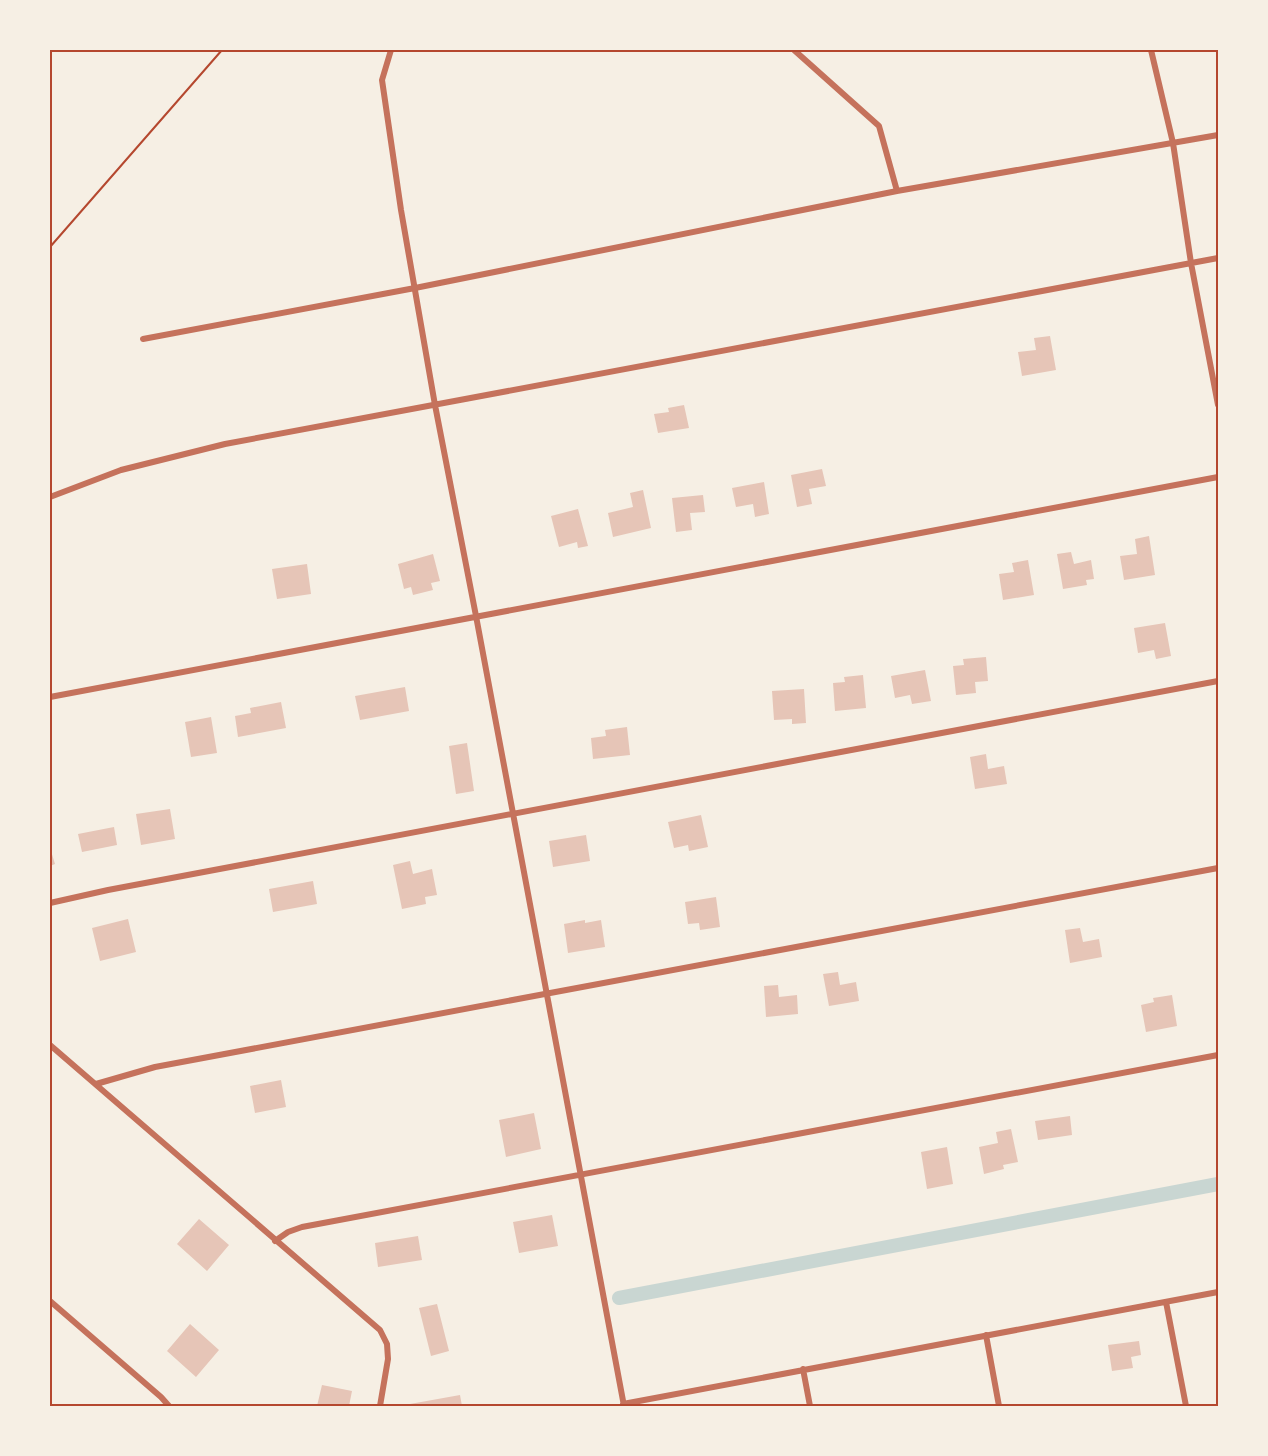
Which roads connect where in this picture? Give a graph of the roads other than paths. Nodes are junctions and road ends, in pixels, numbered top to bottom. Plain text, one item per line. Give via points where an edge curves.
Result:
1 (391, 50) edge
2 (794, 50) edge
3 (1151, 50) edge
4 (1218, 135) edge
5 (1173, 143) junction
6 (897, 191) junction
7 (1218, 258) edge
8 (1191, 263) junction
9 (415, 288) junction
10 (143, 339) dead end
11 (435, 405) junction
12 (1218, 405) edge
13 (1218, 477) edge
14 (50, 497) edge
15 (476, 616) junction
16 (1218, 681) edge
17 (50, 697) edge
18 (512, 814) junction
19 (1218, 868) edge
20 (50, 903) edge
21 (547, 995) junction
22 (50, 1045) edge
23 (1218, 1055) edge
24 (96, 1084) junction
25 (581, 1174) junction
26 (275, 1241) junction
27 (1218, 1292) edge
28 (50, 1301) edge
29 (1166, 1302) junction
30 (986, 1335) junction
31 (803, 1369) junction
32 (623, 1405) edge
33 (169, 1407) edge
34 (380, 1407) edge
35 (810, 1407) edge
36 (999, 1407) edge
37 (1186, 1407) edge

1 - 9 street via 382,80
2 - 6 street via 879,126
3 - 5 street
4 - 5 street
5 - 6 street
5 - 8 street
6 - 9 street
7 - 8 street
8 - 11 street
8 - 12 street
9 - 10 street
9 - 11 street
11 - 14 street via 173,456 121,470
11 - 15 street
13 - 15 street
15 - 17 street
15 - 18 street
16 - 18 street
18 - 20 street
18 - 21 street
19 - 21 street
21 - 24 street via 154,1067
21 - 25 street
22 - 24 street
23 - 25 street
24 - 26 street
25 - 26 street via 302,1227
25 - 32 street
26 - 34 street via 380,1330 387,1344 388,1359
27 - 29 street
28 - 33 street
29 - 30 street
29 - 37 street
30 - 31 street
30 - 36 street
31 - 32 street
31 - 35 street

